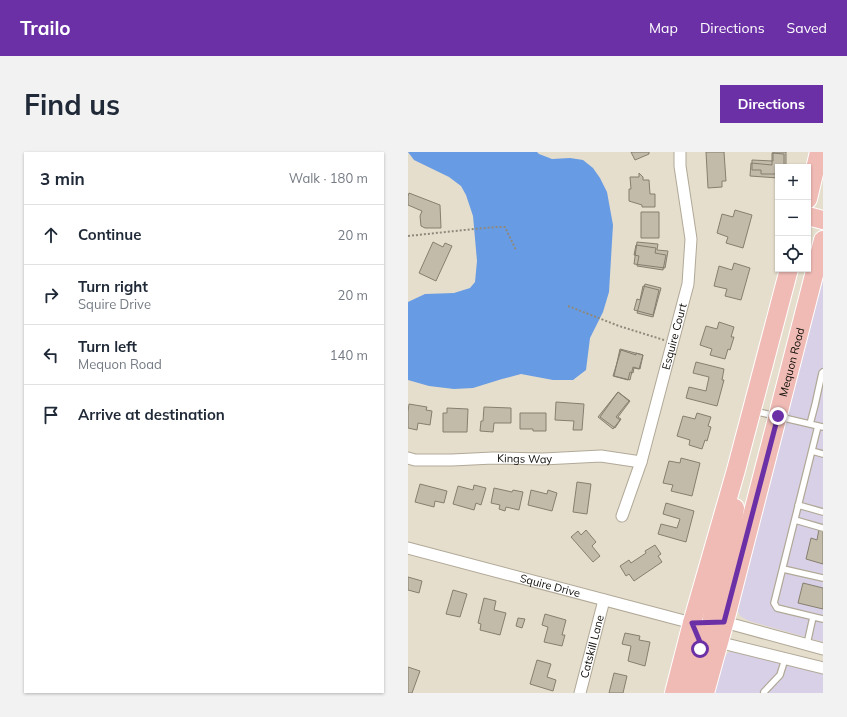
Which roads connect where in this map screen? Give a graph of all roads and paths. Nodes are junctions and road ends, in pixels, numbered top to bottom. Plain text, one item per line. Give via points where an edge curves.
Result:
1 (680, 152) edge
2 (819, 152) edge
3 (811, 187) edge
4 (811, 217) edge
5 (823, 220) edge
6 (408, 236) edge
7 (823, 240) edge
8 (516, 250) dead end
9 (788, 272) edge
10 (568, 306) dead end
11 (672, 343) junction
12 (823, 372) edge
13 (752, 410) junction
14 (778, 416) junction
15 (810, 424) junction
16 (821, 427) edge
17 (812, 451) junction
18 (823, 454) edge
19 (408, 458) edge
20 (641, 462) junction
21 (736, 470) junction
22 (798, 505) junction
23 (823, 512) edge
24 (622, 516) dead end
25 (795, 520) junction
26 (823, 528) edge
27 (408, 548) edge
28 (783, 569) junction
29 (823, 578) edge
30 (604, 600) junction
31 (813, 616) junction
32 (823, 619) edge
33 (718, 622) junction
34 (692, 623) junction
35 (718, 642) junction
36 (807, 644) junction
37 (823, 649) edge
38 (786, 659) junction
39 (823, 668) edge
40 (580, 693) edge
41 (674, 693) edge
42 (690, 693) edge
43 (705, 693) edge
44 (765, 693) edge

1 - 11 street, Esquire Court via 691,239 688,284
2 - 3 main road
4 - 5 main road
6 - 8 path via 504,227
7 - 14 main road, Mequon Road
9 - 13 main road
10 - 11 path
11 - 20 street, Esquire Court
12 - 15 lane
13 - 14 lane
13 - 21 main road
14 - 15 lane
14 - 33 main road, Mequon Road
15 - 16 lane
16 - 17 lane
17 - 18 lane
17 - 22 lane
19 - 20 street, Kings Way via 452,460 601,456
20 - 24 street, Esquire Court
21 - 33 main road via 729,547 714,604
21 - 34 main road
22 - 23 lane
22 - 25 lane
25 - 26 lane
25 - 28 lane
27 - 30 street, Squire Drive
28 - 29 lane
28 - 31 lane via 774,603 777,608
30 - 34 street, Squire Drive
30 - 40 street, Catskill Lane
31 - 32 lane
31 - 36 lane
33 - 34 street, Squire Drive
33 - 35 main road via 712,630
33 - 36 street, Squire Drive
34 - 35 street, Squire Drive
34 - 41 main road
34 - 42 main road via 700,642 700,654
35 - 38 street, Squire Drive
35 - 43 main road
36 - 37 street, Squire Drive
38 - 39 street, Squire Drive
38 - 44 lane via 780,675

